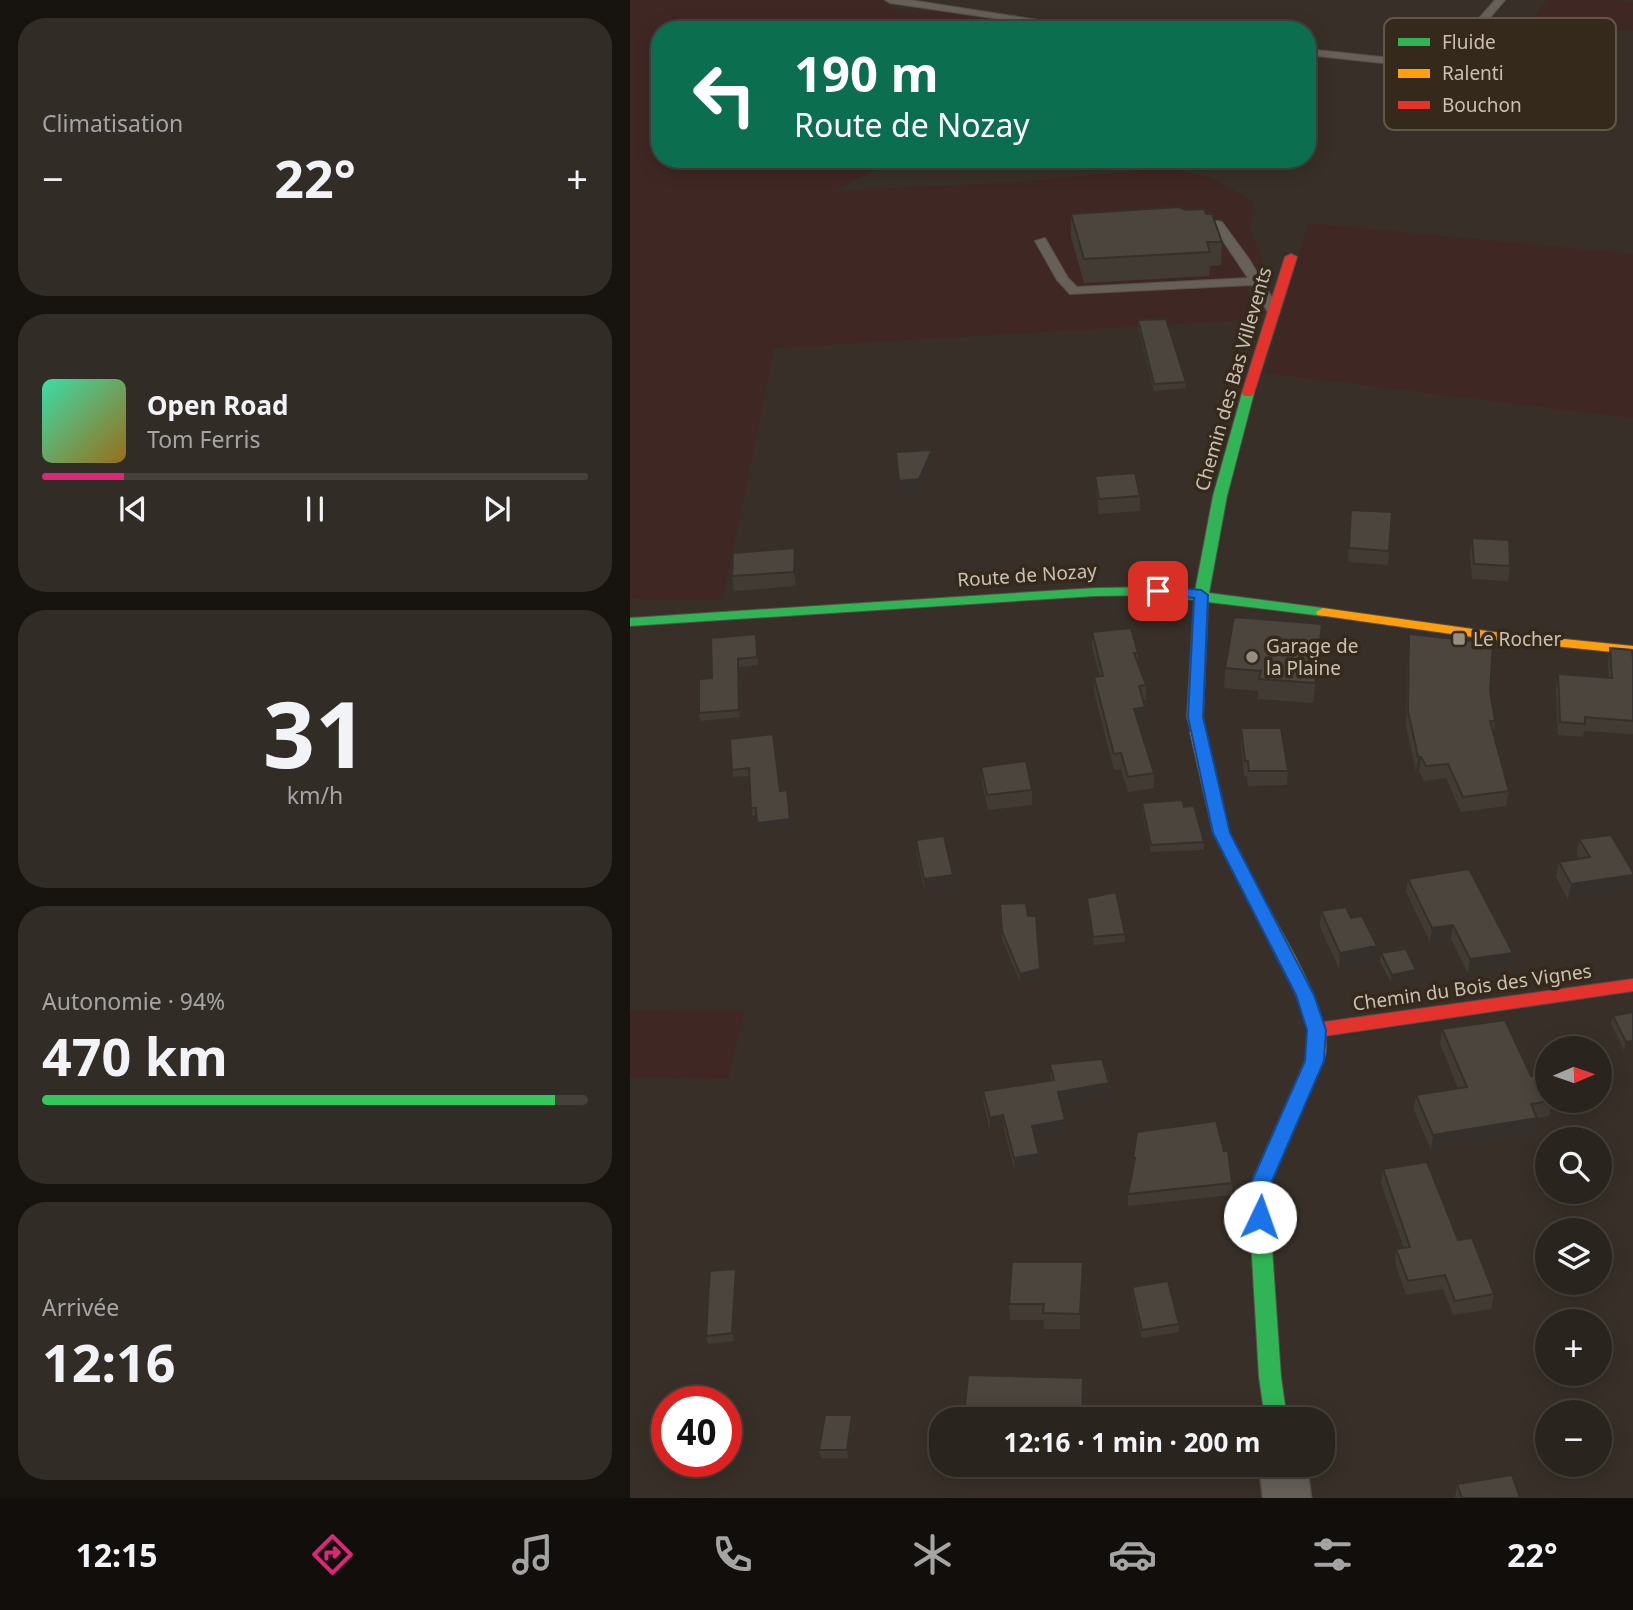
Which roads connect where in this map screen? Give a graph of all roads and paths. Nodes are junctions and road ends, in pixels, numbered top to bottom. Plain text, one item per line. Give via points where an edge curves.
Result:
1 (890, 0) edge
2 (1500, 0) edge
3 (1484, 18) edge
4 (1035, 21) edge
5 (1316, 53) edge
6 (1384, 60) edge
7 (1184, 227) edge
8 (1041, 241) dead end
9 (1291, 257) dead end
10 (1256, 281) junction
11 (1274, 311) junction
12 (1201, 595) junction
13 (630, 622) edge
14 (1633, 650) edge
15 (1633, 985) edge
16 (1317, 1030) junction
17 (1274, 1407) edge
18 (1284, 1477) edge
19 (1287, 1498) edge

1 - 4 lane
2 - 3 lane
5 - 6 lane
7 - 10 lane via 1218,225
8 - 10 lane via 1074,291
9 - 11 street, Chemin des Bas Villevents
10 - 11 lane
11 - 12 street, Chemin des Bas Villevents via 1239,421
12 - 13 street, Route de Nozay via 1095,592
12 - 14 street, Route de Nozay via 1494,636
12 - 16 street, Chemin des Bas Villevents via 1195,717 1221,833 1305,995
15 - 16 street, Chemin du Bois des Vignes
16 - 17 street via 1315,1061 1258,1190
18 - 19 street

